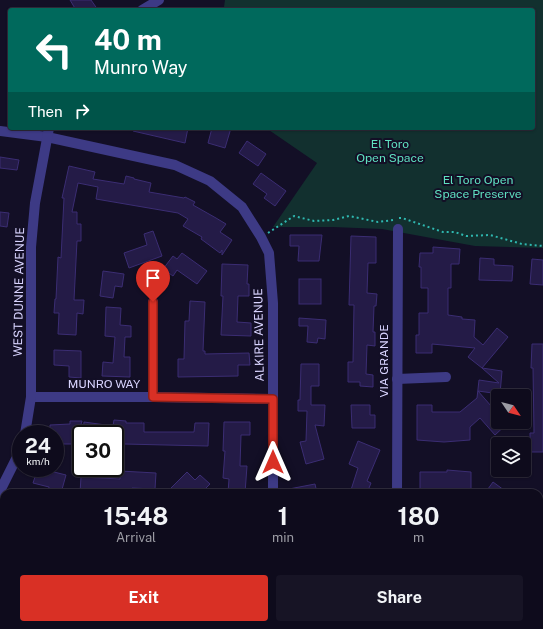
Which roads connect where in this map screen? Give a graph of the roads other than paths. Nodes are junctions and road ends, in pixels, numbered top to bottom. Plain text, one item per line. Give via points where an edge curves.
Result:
1 (159, 0) edge
2 (145, 8) edge
3 (0, 131) edge
4 (48, 132) edge
5 (398, 229) dead end
6 (153, 302) dead end
7 (397, 378) junction
8 (446, 378) dead end
9 (153, 397) junction
10 (31, 398) junction
11 (273, 399) junction
12 (26, 425) edge
13 (12, 467) edge
14 (1, 489) edge
15 (273, 489) edge
16 (397, 489) edge

1 - 2 street
3 - 4 street, ALKIRE AVENUE
4 - 10 street, WEST DUNNE AVENUE via 35,202 31,247
4 - 11 street, ALKIRE AVENUE via 175,165 210,181 242,207 262,238 268,253 273,303
5 - 7 street, VIA GRANDE
6 - 9 street
7 - 8 street
7 - 16 street, VIA GRANDE
9 - 10 street, MUNRO WAY
9 - 11 street, MUNRO WAY
10 - 12 street, WEST DUNNE AVENUE
11 - 15 street, ALKIRE AVENUE
13 - 14 street

